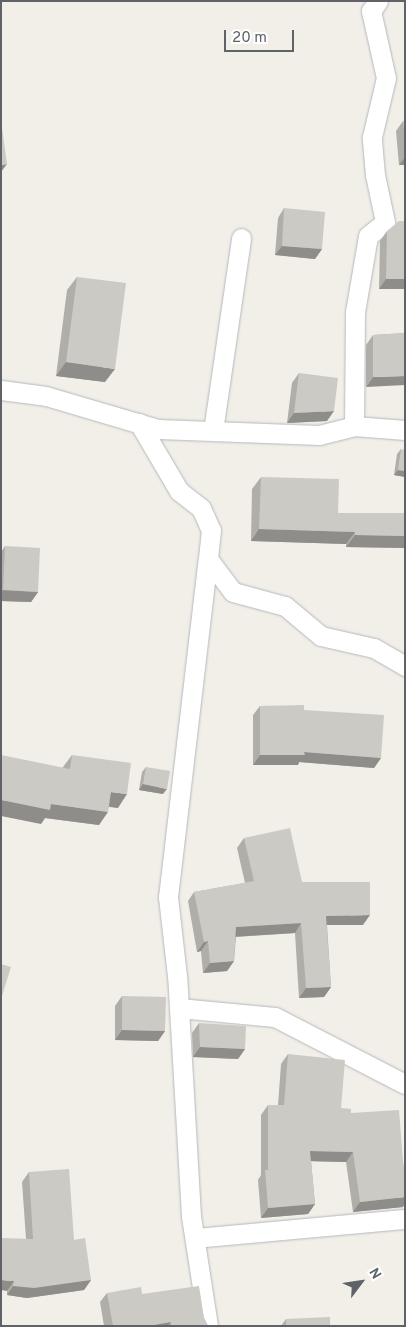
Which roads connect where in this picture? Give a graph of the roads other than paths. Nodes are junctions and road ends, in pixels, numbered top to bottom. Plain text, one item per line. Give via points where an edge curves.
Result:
1 (378, 1) edge
2 (241, 238) dead end
3 (1, 390) edge
4 (138, 423) junction
5 (354, 426) junction
6 (213, 430) junction
7 (405, 430) edge
8 (208, 560) junction
9 (405, 666) edge
10 (179, 1008) junction
11 (405, 1084) edge
12 (405, 1219) edge
13 (195, 1238) junction
14 (208, 1326) edge

1 - 5 street via 371,11 386,78 372,138 375,175 385,222 368,236 355,312
2 - 6 street
3 - 4 street via 46,396
4 - 6 street via 158,429
4 - 8 street via 179,491 201,508 211,530
5 - 6 street via 319,435
5 - 7 street
8 - 9 street via 232,592 285,606 321,636 374,648
8 - 10 street via 168,896
10 - 11 street via 275,1017
10 - 13 street
12 - 13 street
13 - 14 street

